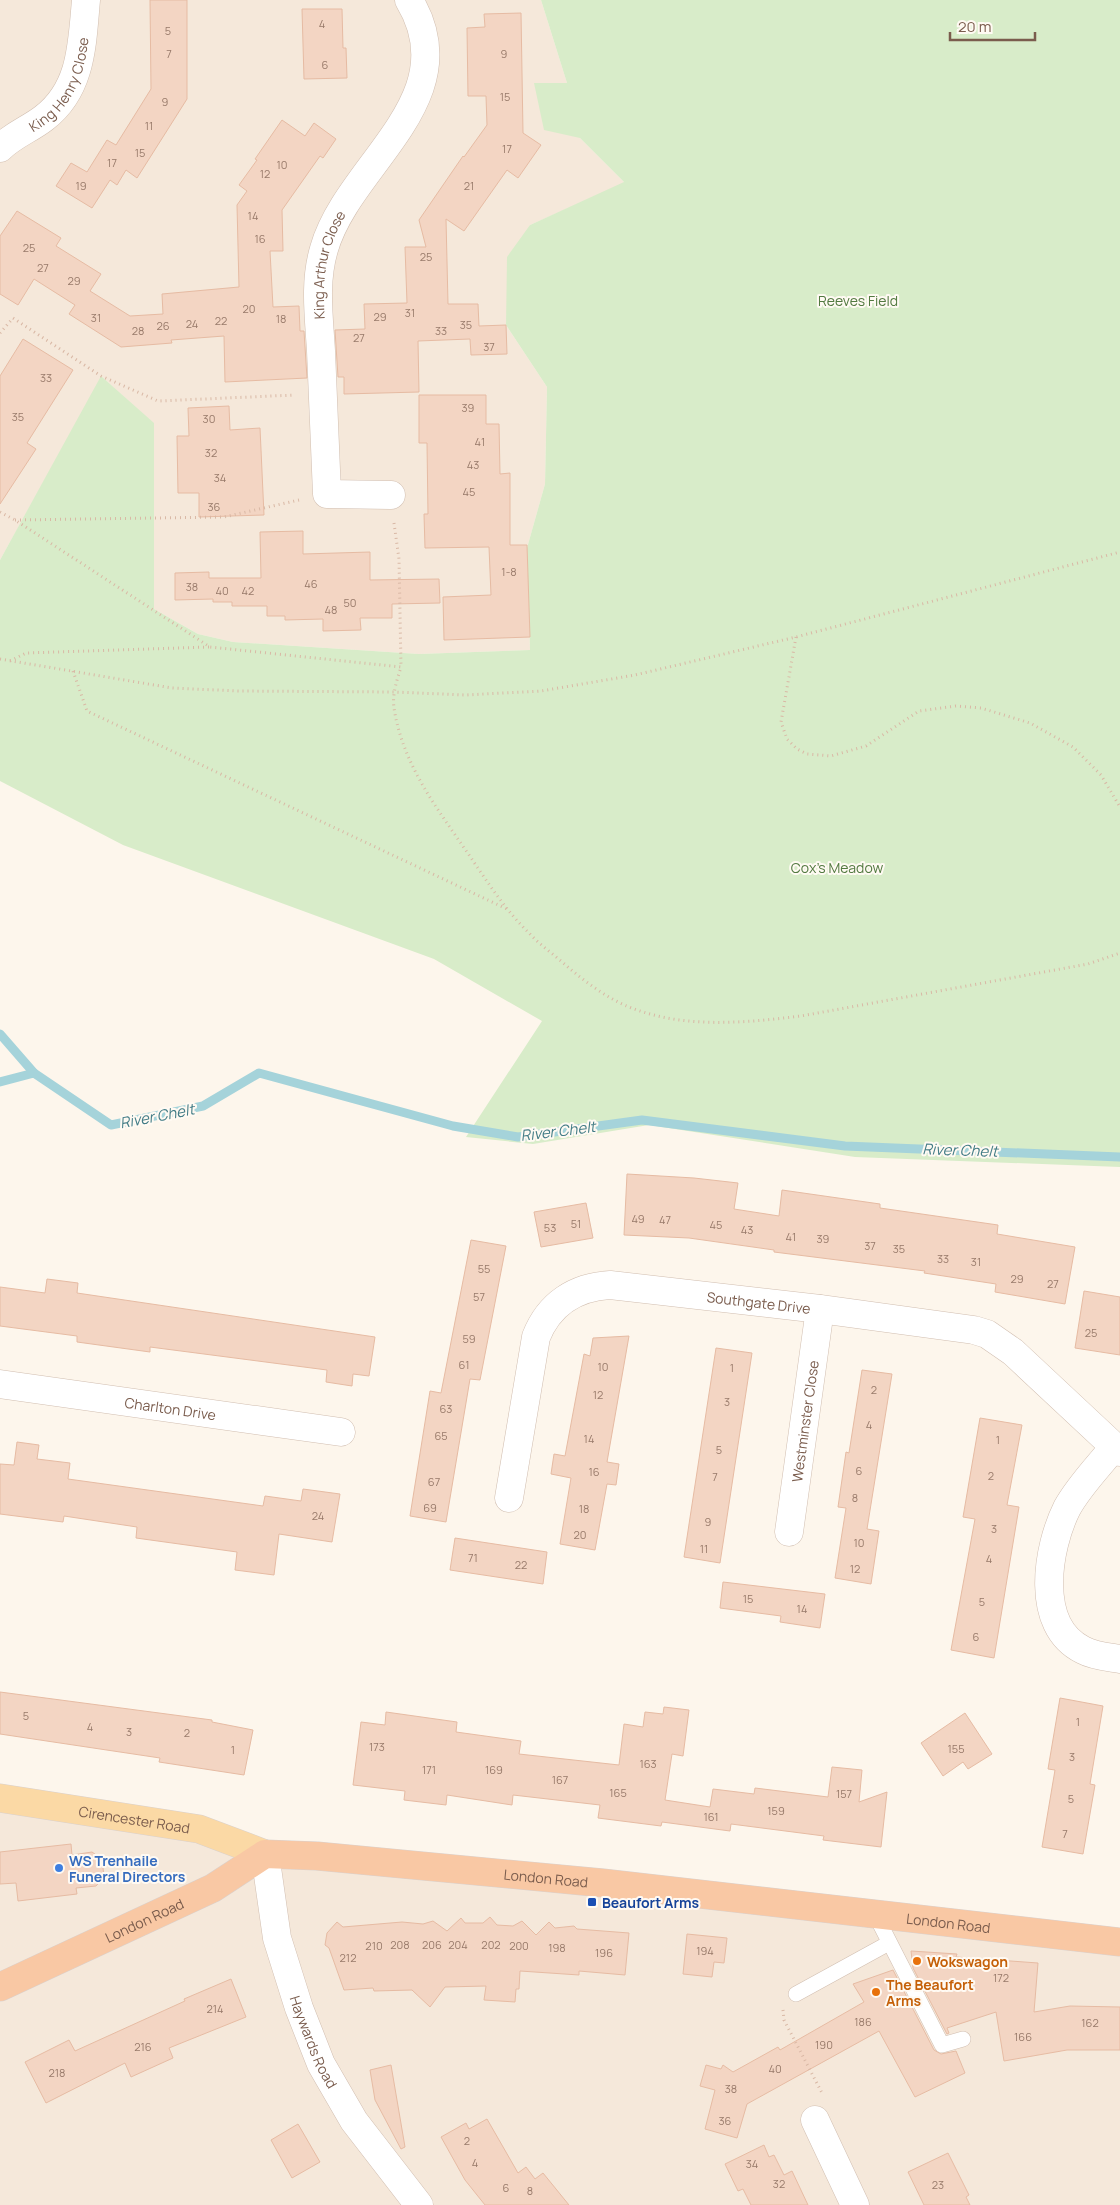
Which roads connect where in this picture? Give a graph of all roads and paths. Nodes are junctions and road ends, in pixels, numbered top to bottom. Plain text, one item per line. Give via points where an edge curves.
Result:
1 (86, 0) edge
2 (408, 0) edge
3 (0, 148) edge
4 (0, 333) edge
5 (323, 394) junction
6 (327, 494) junction
7 (391, 495) joint
8 (0, 512) edge
9 (15, 520) junction
10 (1120, 552) edge
11 (796, 637) junction
12 (210, 647) junction
13 (0, 659) edge
14 (10, 661) junction
15 (401, 667) junction
16 (73, 671) junction
17 (394, 692) junction
18 (1120, 807) edge
19 (509, 911) junction
20 (1120, 953) edge
21 (820, 1309) junction
22 (0, 1384) edge
23 (341, 1432) dead end
24 (1117, 1450) edge
25 (509, 1498) dead end
26 (789, 1532) dead end
27 (1120, 1659) edge
28 (0, 1798) edge
29 (265, 1854) junction
30 (875, 1914) junction
31 (1120, 1942) edge
32 (890, 1943) junction
33 (0, 1987) edge
34 (796, 1994) joint
35 (963, 2039) dead end
36 (815, 2120) joint
37 (409, 2201) edge
38 (855, 2205) edge

1 - 3 street, King Henry Close via 82,49 71,86 51,114
2 - 5 street, King Arthur Close via 423,42 421,85 408,117 328,234 318,290
4 - 5 path via 13,318 102,376 158,401
5 - 6 street, King Arthur Close
6 - 7 street
6 - 9 path via 224,518
7 - 15 path via 399,558
8 - 9 path
9 - 12 path
10 - 11 path
11 - 17 path via 635,675 542,691 466,695
11 - 18 path via 781,722 787,739 807,754 831,756 866,746 919,711 956,706 981,708 1030,724 1073,747 1101,774
12 - 14 path via 26,653
12 - 15 path
13 - 14 path
14 - 16 path
15 - 17 path
16 - 17 path via 172,688
16 - 19 path via 87,712
17 - 19 path via 394,707 406,754 418,779
19 - 20 path via 529,933 604,995 653,1016 681,1022 755,1022 801,1016 1088,964
21 - 24 street, Southgate Drive via 987,1334 1013,1352
21 - 25 street, Southgate Drive via 610,1286 582,1290 568,1296 548,1314 536,1337
21 - 26 street, Westminster Close
22 - 23 street, Charlton Drive
24 - 27 street via 1080,1488 1068,1506 1053,1546 1050,1582 1052,1611 1063,1635 1083,1651
28 - 29 main road, Cirencester Road via 199,1830
29 - 30 highway, London Road via 593,1882
29 - 33 highway, London Road via 213,1888
29 - 37 street, Haywards Road via 277,1938 321,2064 354,2121
30 - 31 highway, London Road
30 - 32 lane
32 - 34 lane
32 - 35 lane via 942,2044
34 - 36 path via 782,2011 822,2092
36 - 38 street

